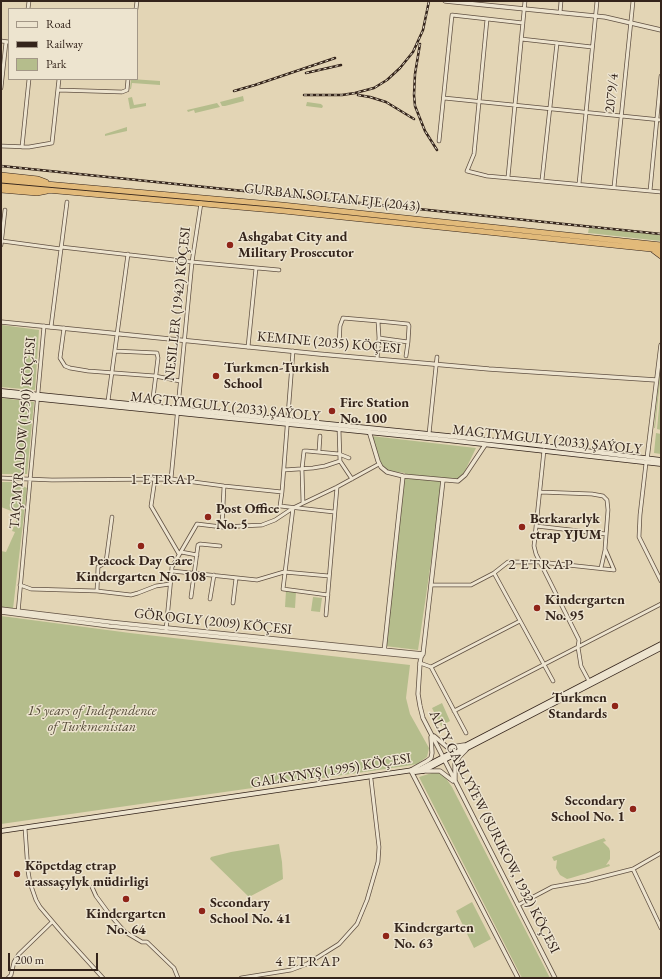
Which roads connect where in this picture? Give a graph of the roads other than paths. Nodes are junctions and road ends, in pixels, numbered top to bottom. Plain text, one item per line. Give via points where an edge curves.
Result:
1 (132, 1) edge
2 (137, 1) edge
3 (445, 1) edge
4 (525, 1) edge
5 (561, 1) edge
6 (597, 1) edge
7 (633, 1) edge
8 (524, 9) junction
9 (560, 12) junction
10 (595, 16) junction
11 (487, 19) junction
12 (630, 22) junction
13 (523, 24) junction
14 (661, 30) edge
15 (521, 39) junction
16 (1, 41) edge
17 (7, 42) edge
18 (557, 43) junction
19 (592, 47) junction
20 (661, 76) edge
21 (29, 80) edge
22 (59, 80) edge
23 (128, 80) edge
24 (1, 88) edge
25 (58, 90) junction
26 (444, 98) junction
27 (480, 101) junction
28 (514, 105) junction
29 (550, 108) junction
30 (586, 112) junction
31 (621, 116) junction
32 (657, 119) junction
33 (661, 120) edge
34 (439, 141) dead end
35 (1, 146) edge
36 (22, 147) junction
37 (1, 175) edge
38 (508, 177) junction
39 (1, 180) edge
40 (542, 180) junction
41 (51, 184) junction
42 (579, 184) junction
43 (1, 186) edge
44 (614, 187) junction
45 (1, 190) edge
46 (52, 190) junction
47 (650, 191) junction
48 (661, 192) edge
49 (67, 202) dead end
50 (201, 203) junction
51 (5, 210) dead end
52 (1, 243) edge
53 (661, 245) edge
54 (61, 248) junction
55 (651, 249) junction
56 (661, 250) edge
57 (128, 254) junction
58 (661, 256) edge
59 (192, 262) junction
60 (256, 268) junction
61 (279, 270) dead end
62 (378, 321) junction
63 (1, 322) edge
64 (44, 326) junction
65 (51, 327) junction
66 (64, 328) junction
67 (117, 333) junction
68 (379, 338) junction
69 (184, 340) junction
70 (408, 342) junction
71 (661, 345) edge
72 (248, 346) junction
73 (339, 347) dead end
74 (115, 350) junction
75 (293, 351) junction
76 (406, 356) dead end
77 (437, 357) dead end
78 (377, 359) junction
79 (436, 364) junction
80 (112, 372) junction
81 (156, 376) junction
82 (656, 380) junction
83 (180, 381) junction
84 (1, 391) edge
85 (1, 395) edge
86 (38, 397) junction
87 (108, 401) junction
88 (152, 406) junction
89 (177, 411) junction
90 (287, 422) junction
91 (339, 430) junction
92 (370, 431) junction
93 (429, 434) junction
94 (320, 436) dead end
95 (485, 445) junction
96 (544, 450) junction
97 (319, 452) junction
98 (339, 454) junction
99 (349, 458) dead end
100 (661, 460) edge
101 (340, 461) junction
102 (647, 461) junction
103 (379, 464) junction
104 (661, 464) edge
105 (302, 469) junction
106 (284, 470) junction
107 (403, 476) junction
108 (1, 478) edge
109 (30, 479) junction
110 (155, 479) junction
111 (171, 479) junction
112 (352, 479) junction
113 (443, 480) junction
114 (224, 486) junction
115 (337, 487) junction
116 (282, 492) junction
117 (540, 492) junction
118 (303, 503) junction
119 (293, 508) junction
120 (334, 512) junction
121 (112, 517) dead end
122 (536, 526) junction
123 (222, 527) junction
124 (606, 534) junction
125 (220, 546) dead end
126 (605, 550) junction
127 (180, 553) junction
128 (197, 555) junction
129 (540, 562) junction
130 (600, 568) junction
131 (172, 571) junction
132 (284, 572) junction
133 (194, 573) junction
134 (494, 573) junction
135 (214, 575) junction
136 (329, 576) junction
137 (236, 578) junction
138 (661, 581) edge
139 (170, 584) junction
140 (20, 585) junction
141 (431, 585) junction
142 (97, 591) junction
143 (328, 595) junction
144 (191, 597) dead end
145 (210, 599) dead end
146 (234, 603) dead end
147 (661, 604) edge
148 (1, 609) edge
149 (1, 612) edge
150 (18, 613) junction
151 (326, 615) dead end
152 (520, 621) junction
153 (166, 630) junction
154 (661, 644) edge
155 (578, 647) junction
156 (661, 648) edge
157 (384, 652) junction
158 (422, 656) junction
159 (420, 663) junction
160 (544, 665) junction
161 (432, 667) junction
162 (553, 681) dead end
163 (590, 681) junction
164 (454, 711) junction
165 (466, 733) dead end
166 (431, 734) junction
167 (468, 746) junction
168 (443, 759) junction
169 (410, 771) junction
170 (423, 771) junction
171 (371, 778) junction
172 (456, 783) junction
173 (25, 829) junction
174 (1, 832) edge
175 (661, 853) edge
176 (633, 869) junction
177 (92, 887) dead end
178 (518, 905) junction
179 (52, 922) junction
180 (661, 928) edge
181 (8, 978) edge
182 (103, 978) edge
183 (178, 978) edge
184 (241, 978) edge
185 (518, 978) edge
186 (555, 978) edge

1 - 2 street
3 - 8 street
4 - 8 street
5 - 9 street
6 - 10 street
7 - 12 street, 2079/4 / 2079/4
8 - 9 street
8 - 13 street
9 - 10 street
10 - 12 street
10 - 19 street
11 - 13 street
11 - 26 street via 452,15
11 - 27 street
12 - 14 street
12 - 31 street, 2079/4 / 2079/4
13 - 15 street
15 - 18 street
15 - 28 street
16 - 17 street
17 - 24 street
18 - 19 street
18 - 29 street
19 - 30 street
20 - 32 street
21 - 36 street
22 - 25 street
23 - 25 street via 125,91
25 - 36 street via 52,143
26 - 27 street
26 - 34 street
27 - 28 street
27 - 38 street via 474,154 468,171 487,176
28 - 29 street
28 - 38 street
29 - 30 street
29 - 40 street
30 - 31 street
30 - 42 street
31 - 32 street
31 - 44 street, 2079/4 / 2079/4
32 - 33 street
32 - 47 street
35 - 36 street
37 - 41 highway via 38,179
38 - 40 street
39 - 41 highway, GURBAN SOLTAN EJE (2043)
40 - 42 street
41 - 53 highway, GURBAN SOLTAN EJE (2043) via 282,204
42 - 44 street
43 - 46 highway, GURBAN SOLTAN EJE (2043)
44 - 47 street
45 - 46 highway via 37,194
46 - 50 highway, GURBAN SOLTAN EJE (2043)
47 - 48 street
49 - 54 street, TAÇMYRADOW (1950) KÖÇESI
50 - 55 highway, GURBAN SOLTAN EJE (2043)
50 - 59 street, NESILLER (1942) KÖÇESI
51 - 52 street
52 - 54 street
54 - 57 street
54 - 65 street, TAÇMYRADOW (1950) KÖÇESI
55 - 56 highway, GURBAN SOLTAN EJE (2043)
55 - 58 highway
57 - 59 street
57 - 67 street
59 - 60 street
59 - 69 street, NESILLER (1942) KÖÇESI
60 - 61 street
60 - 72 street
62 - 68 street
62 - 70 street via 409,325
62 - 73 street via 343,318
63 - 64 street, KEMINE (2035) KÖÇESI
64 - 65 street, KEMINE (2035) KÖÇESI
64 - 86 street, TAÇMYRADOW (1950) KÖÇESI
65 - 66 street, KEMINE (2035) KÖÇESI
66 - 67 street, KEMINE (2035) KÖÇESI
66 - 80 street via 60,358 65,366 88,371
67 - 69 street, KEMINE (2035) KÖÇESI
67 - 74 street
68 - 70 street
68 - 78 street
69 - 72 street, KEMINE (2035) KÖÇESI
69 - 83 street, NESILLER (1942) KÖÇESI
70 - 76 street
71 - 82 street
72 - 75 street, KEMINE (2035) KÖÇESI
74 - 80 street
74 - 81 street via 157,353
75 - 78 street, KEMINE (2035) KÖÇESI
75 - 90 street
77 - 79 street
78 - 79 street, KEMINE (2035) KÖÇESI
79 - 82 street, KEMINE (2035) KÖÇESI
79 - 93 street
80 - 81 street
80 - 87 street
81 - 83 street
81 - 88 street
82 - 102 street
83 - 89 street, NESILLER (1942) KÖÇESI
84 - 86 main road, MAGTYMGULY (2033) ŞAÝOLY
85 - 86 main road, MAGTYMGULY (2033) ŞAÝOLY
86 - 87 main road, MAGTYMGULY (2033) ŞAÝOLY
86 - 89 main road, MAGTYMGULY (2033) ŞAÝOLY
86 - 109 street, TAÇMYRADOW (1950) KÖÇESI
87 - 88 main road, MAGTYMGULY (2033) ŞAÝOLY
88 - 89 main road, MAGTYMGULY (2033) ŞAÝOLY
89 - 90 main road, MAGTYMGULY (2033) ŞAÝOLY
89 - 111 street, NESILLER (1942) KÖÇESI
90 - 91 main road, MAGTYMGULY (2033) ŞAÝOLY
90 - 92 main road, MAGTYMGULY (2033) ŞAÝOLY
90 - 106 street
91 - 92 main road, MAGTYMGULY (2033) ŞAÝOLY
91 - 98 street
92 - 93 main road, MAGTYMGULY (2033) ŞAÝOLY
92 - 95 main road, MAGTYMGULY (2033) ŞAÝOLY
92 - 103 street
93 - 102 main road, MAGTYMGULY (2033) ŞAÝOLY via 528,444
94 - 97 street
95 - 96 main road, MAGTYMGULY (2033) ŞAÝOLY
95 - 113 street via 461,479
96 - 102 main road, MAGTYMGULY (2033) ŞAÝOLY
96 - 117 street
97 - 98 street
97 - 105 street via 304,451
98 - 99 street
98 - 101 street
100 - 102 main road, MAGTYMGULY (2033) ŞAÝOLY
101 - 105 street
101 - 112 street
102 - 104 main road, MAGTYMGULY (2033) ŞAÝOLY
102 - 138 street via 639,537
103 - 107 street via 387,472
103 - 112 street
105 - 106 street
105 - 118 street
106 - 116 street
107 - 113 street
107 - 157 street
108 - 109 street
109 - 110 street
109 - 140 street, TAÇMYRADOW (1950) KÖÇESI
110 - 111 street
110 - 127 street via 152,506
111 - 114 street
112 - 115 street
113 - 141 street, ALTY GARLYÝEW (SURIKOW, 1932) KÖÇESI
114 - 116 street
114 - 123 street
115 - 118 street
115 - 120 street
116 - 119 street via 280,506
117 - 122 street
117 - 124 street via 603,496 608,505
118 - 119 street
119 - 120 street
119 - 123 street via 262,525
119 - 132 street
120 - 136 street
121 - 142 street via 106,562 98,567
122 - 124 street
122 - 129 street via 534,546
123 - 127 street via 196,524
124 - 126 street
125 - 128 street via 200,544
126 - 130 street
126 - 130 street via 614,570
127 - 128 street
127 - 131 street via 172,566
128 - 133 street
129 - 130 street
129 - 134 street via 508,562
129 - 155 street via 579,640
131 - 133 street
131 - 139 street
132 - 136 street
132 - 137 street via 257,580
132 - 143 street via 283,589
133 - 135 street
133 - 144 street
134 - 141 street via 471,585
134 - 152 street
135 - 137 street
135 - 145 street
136 - 143 street
137 - 146 street
139 - 142 street via 131,595
139 - 153 street
140 - 142 street via 32,589
140 - 150 street, TAÇMYRADOW (1950) KÖÇESI
141 - 158 street, ALTY GARLYÝEW (SURIKOW, 1932) KÖÇESI
143 - 151 street
147 - 155 street
148 - 150 street, GÖROGLY (2009) KÖÇESI
149 - 150 street, GÖROGLY (2009) KÖÇESI
150 - 153 street, GÖROGLY (2009) KÖÇESI
152 - 160 street
152 - 161 street
153 - 157 street, GÖROGLY (2009) KÖÇESI
154 - 163 main road, GALKYNYŞ (1995) KÖÇESI
155 - 160 street
155 - 163 street via 581,666
156 - 167 main road, GALKYNYŞ (1995) KÖÇESI
157 - 158 street, GÖROGLY (2009) KÖÇESI
158 - 159 street, ALTY GARLYÝEW (SURIKOW, 1932) KÖÇESI
159 - 161 street
159 - 166 street, ALTY GARLYÝEW (SURIKOW, 1932) KÖÇESI via 419,699 423,718
160 - 162 street
160 - 164 street
161 - 164 street
163 - 167 main road, GALKYNYŞ (1995) KÖÇESI
164 - 165 street
166 - 167 street via 448,747
166 - 168 street, ALTY GARLYÝEW (SURIKOW, 1932) KÖÇESI
166 - 169 street via 431,758
167 - 168 main road, GALKYNYŞ (1995) KÖÇESI
167 - 172 street via 455,764
168 - 169 main road, GALKYNYŞ (1995) KÖÇESI
168 - 170 main road, GALKYNYŞ (1995) KÖÇESI
168 - 172 street, ALTY GARLYÝEW (SURIKOW, 1932) KÖÇESI
169 - 170 main road, GALKYNYŞ (1995) KÖÇESI
169 - 171 main road, GALKYNYŞ (1995) KÖÇESI
169 - 173 main road, GALKYNYŞ (1995) KÖÇESI
169 - 185 street
170 - 172 street via 440,771
171 - 173 main road, GALKYNYŞ (1995) KÖÇESI
171 - 184 street via 378,862 368,900 357,924 339,944 307,964 291,970
172 - 178 street, ALTY GARLYÝEW (SURIKOW, 1932) KÖÇESI
173 - 174 main road, GALKYNYŞ (1995) KÖÇESI
173 - 179 street via 28,871 33,892 40,907
175 - 176 street
176 - 178 street via 552,887
176 - 180 street
177 - 183 street via 96,896 125,932 142,942 147,942 174,968
178 - 186 street, ALTY GARLYÝEW (SURIKOW, 1932) KÖÇESI
179 - 181 street via 19,954
179 - 182 street

